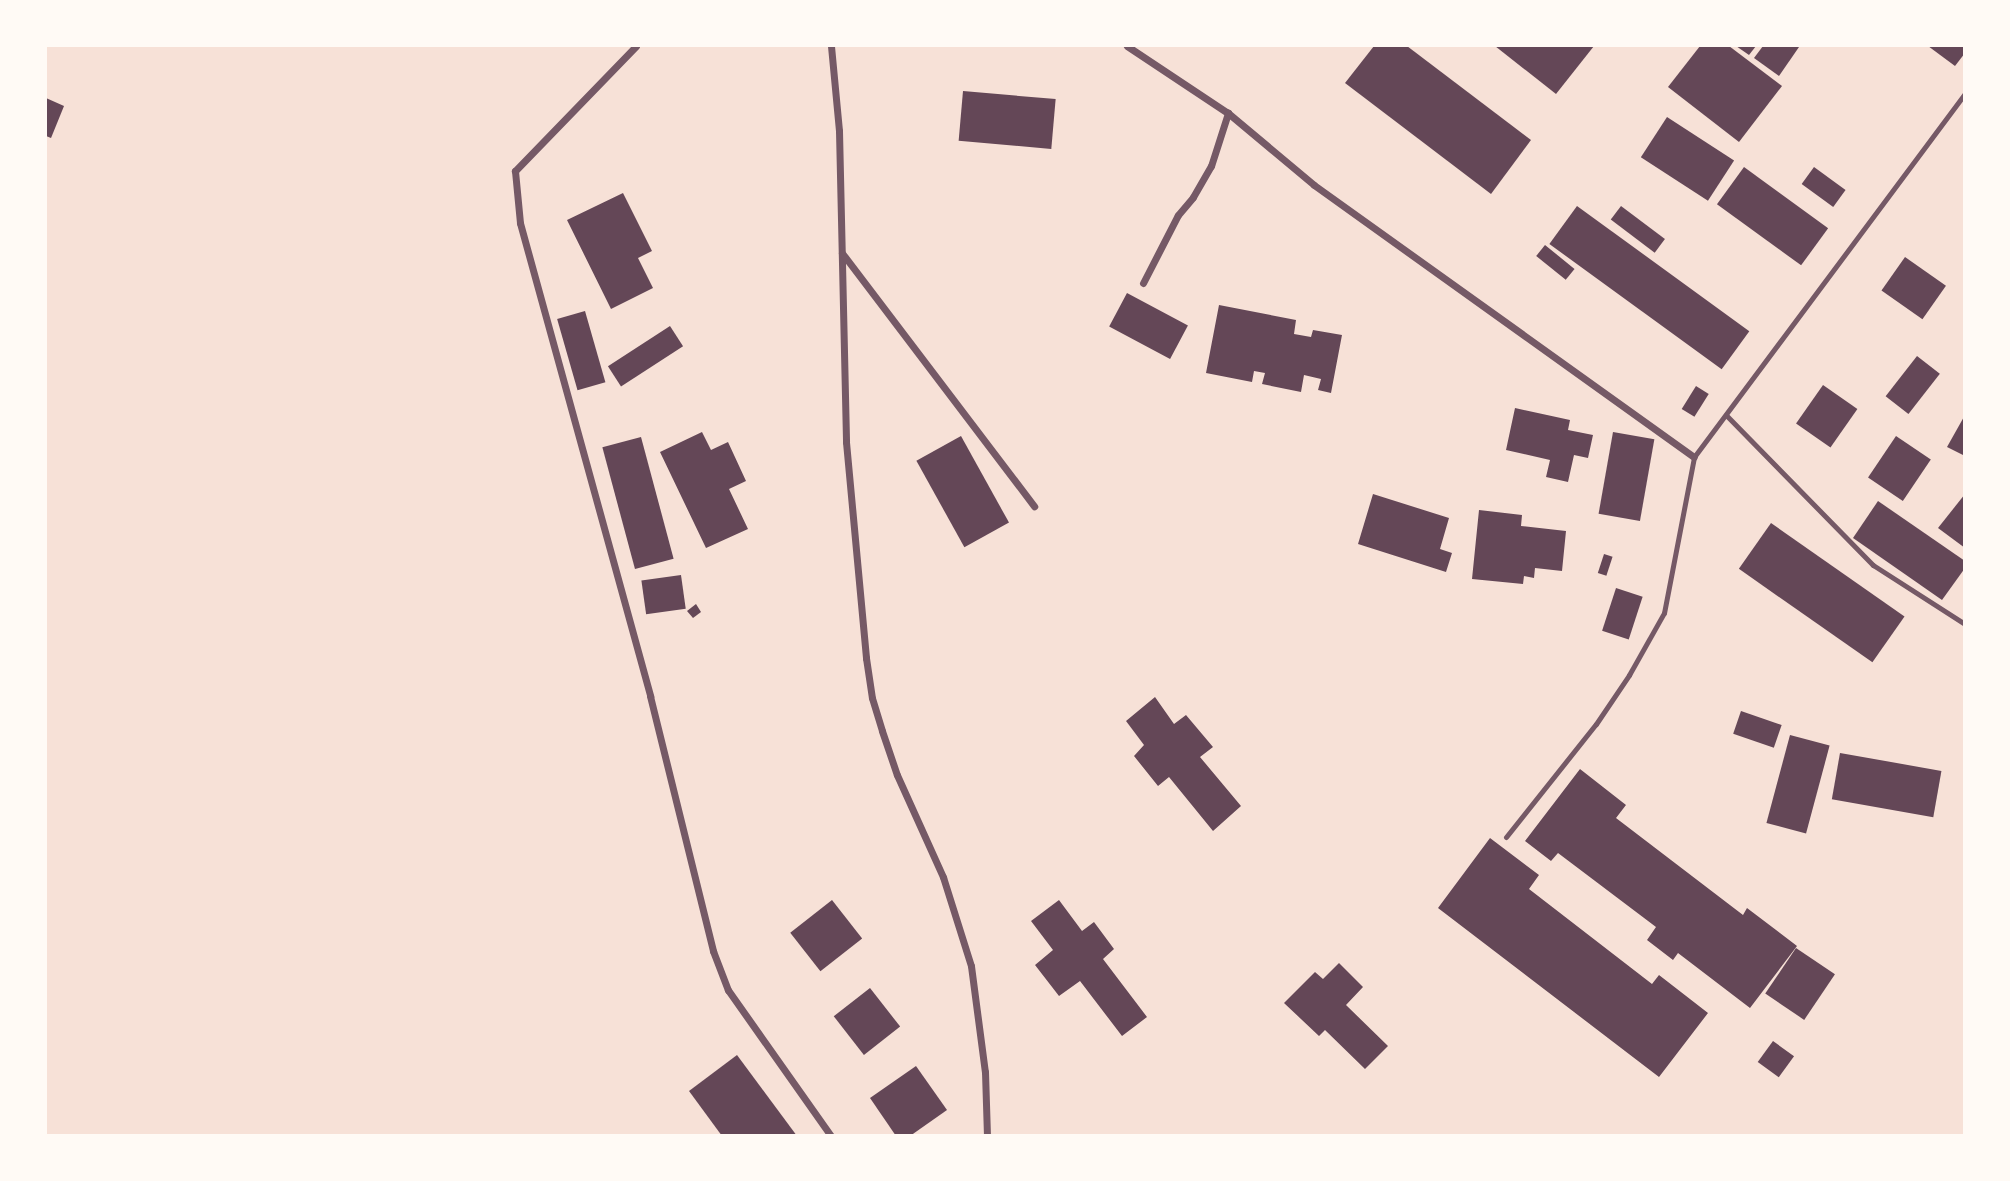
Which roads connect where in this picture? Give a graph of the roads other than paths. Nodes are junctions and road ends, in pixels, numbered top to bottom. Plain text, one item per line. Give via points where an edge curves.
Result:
1 (636, 46) edge
2 (831, 46) edge
3 (1127, 46) edge
4 (1965, 94) edge
5 (1228, 113) junction
6 (841, 252) junction
7 (1143, 283) dead end
8 (1726, 415) junction
9 (1694, 457) junction
10 (1034, 506) dead end
11 (1965, 624) edge
12 (1506, 836) dead end
13 (831, 1136) edge
14 (987, 1136) edge

1 - 13 street via 515,172 520,223 650,696 713,951 728,990
2 - 6 street via 839,131
3 - 5 street
4 - 8 lane
5 - 7 street via 1211,166 1178,215
5 - 9 street via 1314,184
6 - 10 street
6 - 14 street via 846,442 872,698 897,775 943,877 971,966 985,1072
8 - 9 lane
8 - 11 lane via 1873,565
9 - 12 lane via 1664,613 1595,724

